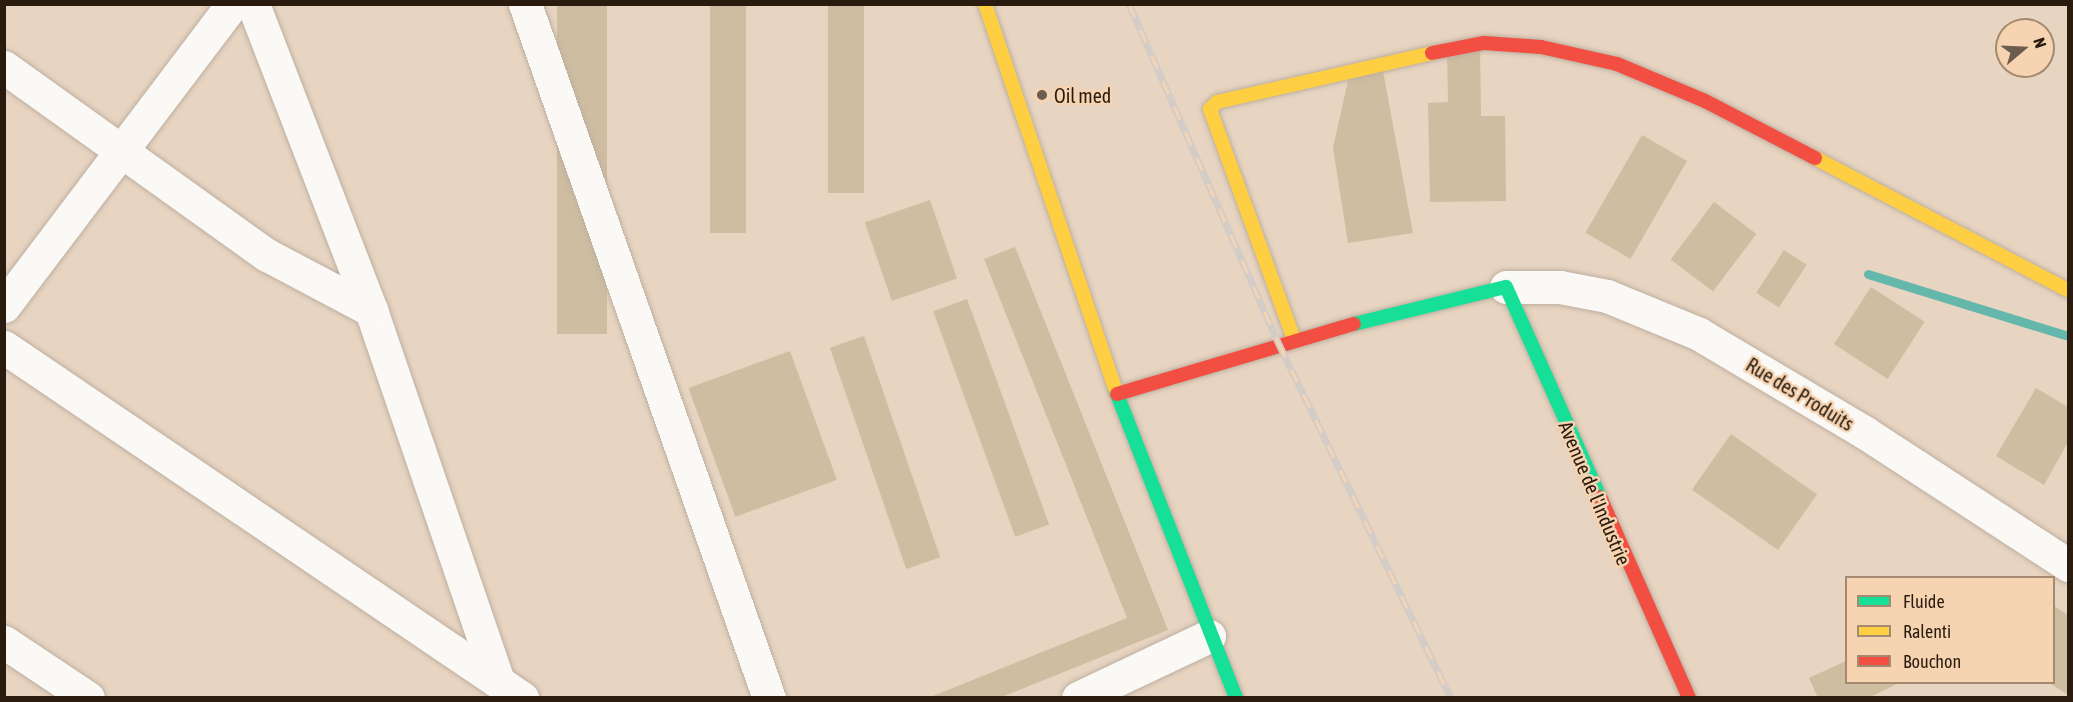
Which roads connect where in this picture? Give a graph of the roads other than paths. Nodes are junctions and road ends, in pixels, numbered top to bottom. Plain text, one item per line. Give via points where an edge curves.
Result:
1 (232, 4) edge
2 (253, 4) edge
3 (525, 4) edge
4 (985, 4) edge
5 (4, 67) edge
6 (117, 150) junction
7 (1506, 287) junction
8 (2068, 290) edge
9 (4, 306) edge
10 (371, 310) junction
11 (1294, 339) junction
12 (4, 347) edge
13 (1116, 394) junction
14 (2068, 565) edge
15 (1209, 636) junction
16 (4, 642) edge
17 (510, 689) edge
18 (88, 698) edge
19 (769, 698) edge
20 (1078, 698) edge
21 (1236, 698) edge
22 (1689, 698) edge

1 - 6 street
2 - 10 street
3 - 19 street
4 - 13 main road
5 - 6 street
6 - 9 street
6 - 10 street via 267,255
7 - 11 main road
7 - 14 street, Rue des Produits via 1560,287 1607,296 1699,334 1864,432
7 - 22 main road, Avenue de l'Industrie
8 - 11 main road via 1705,101 1617,64 1541,47 1484,43 1217,102 1210,109
10 - 17 street
11 - 13 main road
12 - 17 street
13 - 15 main road
15 - 20 street
15 - 21 main road
16 - 18 street

